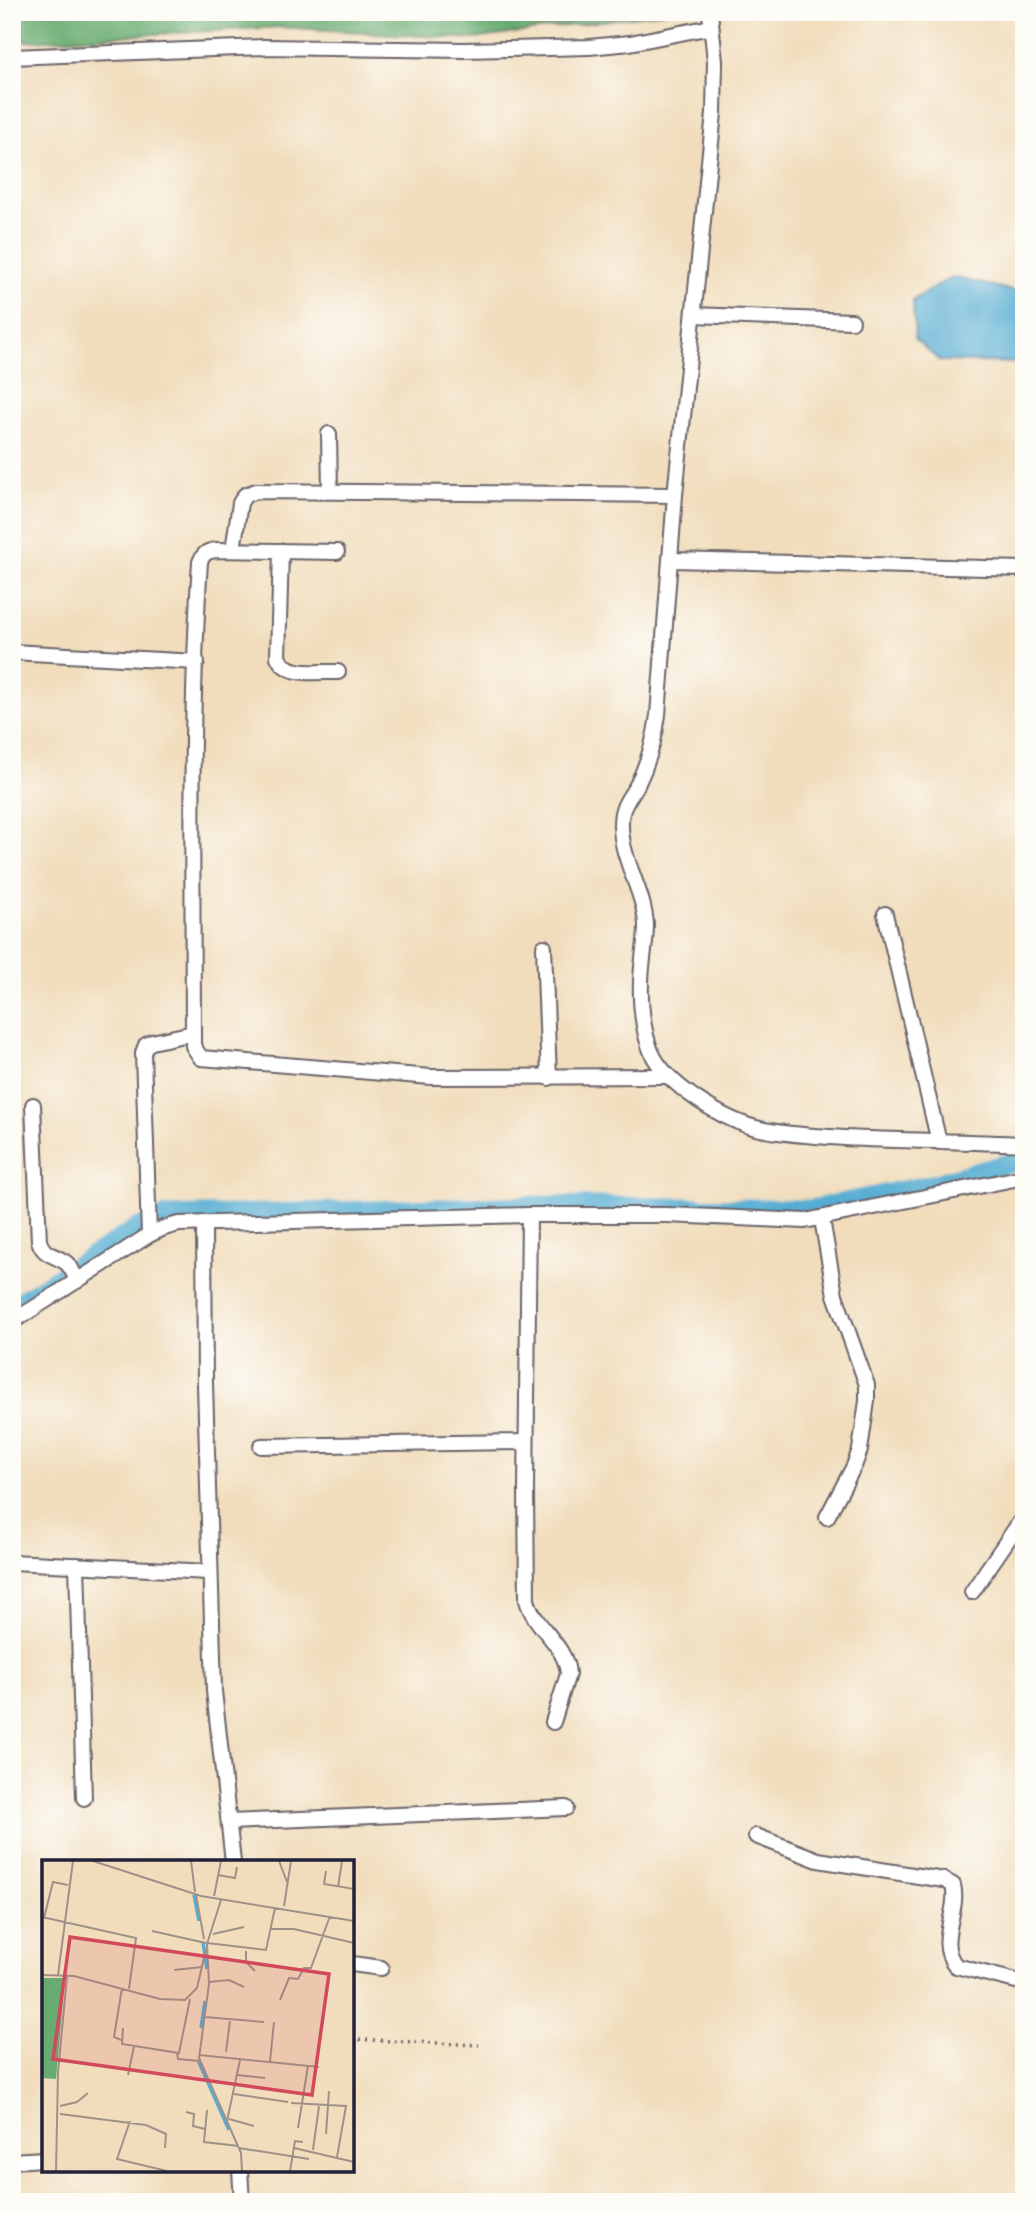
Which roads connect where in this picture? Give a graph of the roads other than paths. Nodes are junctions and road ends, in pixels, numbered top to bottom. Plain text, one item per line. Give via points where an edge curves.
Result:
1 (710, 19) edge
2 (12, 57) edge
3 (694, 315) junction
4 (852, 321) dead end
5 (329, 434) dead end
6 (330, 491) junction
7 (675, 495) junction
8 (233, 550) junction
9 (281, 551) junction
10 (337, 552) dead end
11 (671, 560) junction
12 (1024, 569) edge
13 (12, 652) edge
14 (197, 662) junction
15 (338, 672) dead end
16 (885, 914) dead end
17 (544, 947) dead end
18 (193, 1033) junction
19 (668, 1076) junction
20 (549, 1078) junction
21 (33, 1105) dead end
22 (939, 1142) junction
23 (1024, 1144) edge
24 (1024, 1177) edge
25 (529, 1215) junction
26 (821, 1219) junction
27 (204, 1223) junction
28 (148, 1227) junction
29 (73, 1273) junction
30 (12, 1322) edge
31 (526, 1441) junction
32 (261, 1446) dead end
33 (1024, 1516) edge
34 (827, 1517) dead end
35 (12, 1562) edge
36 (77, 1565) junction
37 (209, 1572) junction
38 (972, 1592) dead end
39 (554, 1722) dead end
40 (84, 1798) dead end
41 (566, 1808) dead end
42 (230, 1822) junction
43 (756, 1836) dead end
44 (233, 1860) edge
45 (354, 1965) edge
46 (381, 1968) dead end
47 (1024, 1983) edge
48 (42, 2159) edge
49 (12, 2161) edge
50 (240, 2172) edge
51 (242, 2202) edge

1 - 2 street via 630,43 589,47 263,47
1 - 3 street via 714,113
3 - 4 street
3 - 7 street
5 - 6 street
6 - 7 street
6 - 8 street via 245,495
7 - 11 street
8 - 9 street
8 - 14 street via 209,551 200,562
9 - 10 street
9 - 15 street via 278,657 290,670
11 - 12 street
11 - 19 street via 656,733 637,785 622,810 620,830 644,905 640,985 646,1037
13 - 14 street
14 - 18 street
16 - 22 street
17 - 20 street
18 - 20 street via 193,1046 201,1058 430,1077
18 - 28 street via 152,1042 143,1053
19 - 20 street
19 - 22 street via 678,1087 758,1128 793,1135
21 - 29 street via 39,1241 41,1249
22 - 23 street
24 - 26 street
25 - 26 street
25 - 27 street
25 - 31 street
26 - 34 street via 835,1296 867,1385 860,1450
27 - 28 street
27 - 37 street
28 - 29 street
29 - 30 street
31 - 32 street
31 - 39 street via 527,1600 564,1656 568,1674
33 - 38 street
35 - 36 street
36 - 37 street
36 - 40 street
37 - 42 street via 214,1692
41 - 42 street
42 - 44 street
43 - 47 street via 818,1860 944,1880 953,1885 956,1894 947,1947 950,1959 956,1966
45 - 46 street
48 - 49 street
50 - 51 street

